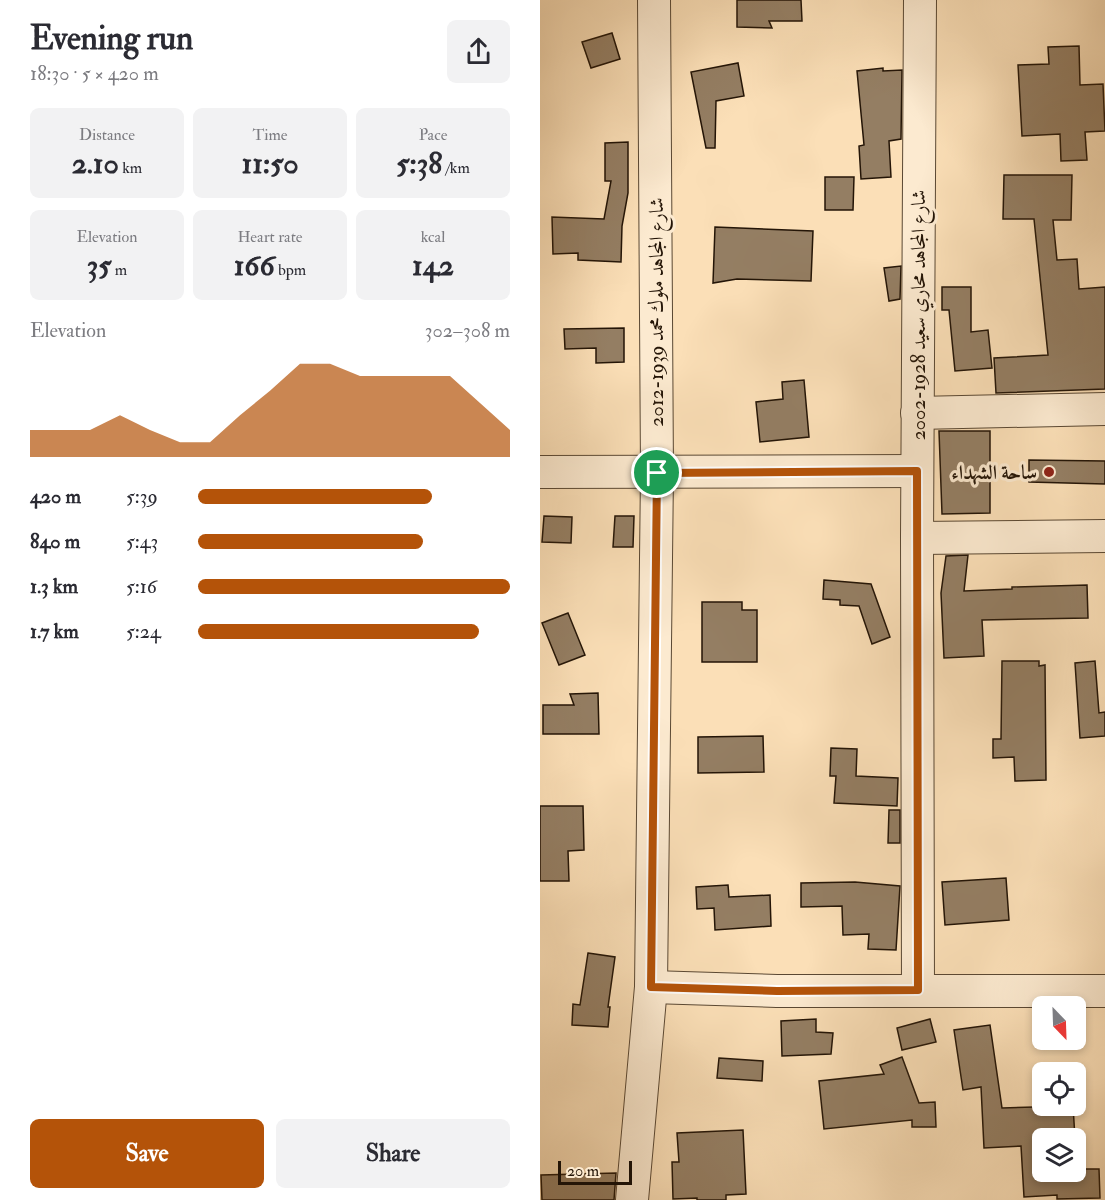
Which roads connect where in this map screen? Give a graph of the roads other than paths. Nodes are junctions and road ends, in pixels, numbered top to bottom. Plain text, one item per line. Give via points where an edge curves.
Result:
1 (654, 0) edge
2 (920, 0) edge
3 (1105, 409) edge
4 (917, 413) junction
5 (917, 471) junction
6 (540, 472) edge
7 (657, 473) junction
8 (1105, 536) edge
9 (917, 538) junction
10 (651, 987) junction
11 (918, 990) junction
12 (1105, 991) edge
13 (632, 1200) edge

1 - 7 street, شارع المجاهد ملوك محمد 1939-2012
2 - 4 street, شارع المجاهد محاري سعيد 1928-2002
3 - 4 street
4 - 5 street, شارع المجاهد محاري سعيد 1928-2002
5 - 7 street
5 - 9 street, شارع المجاهد محاري سعيد 1928-2002
6 - 7 street
7 - 10 street, شارع المجاهد ملوك محمد 1939-2012
8 - 9 street
9 - 11 street, شارع المجاهد محاري سعيد 1928-2002
10 - 11 street
10 - 13 street, شارع المجاهد ملوك محمد 1939-2012
11 - 12 street

